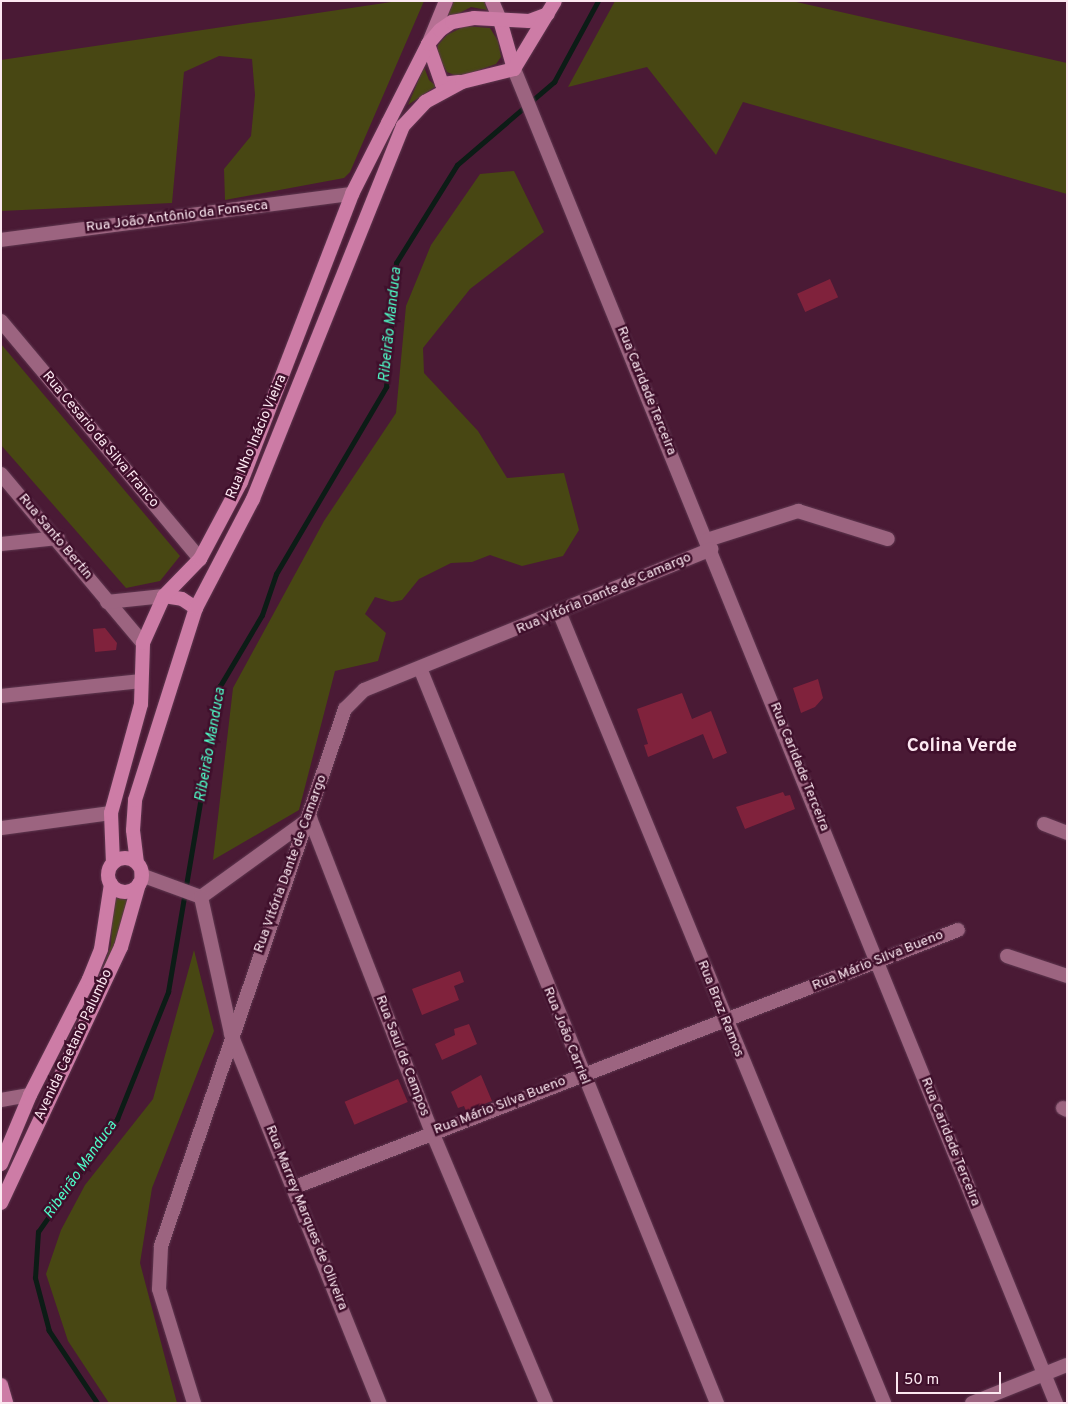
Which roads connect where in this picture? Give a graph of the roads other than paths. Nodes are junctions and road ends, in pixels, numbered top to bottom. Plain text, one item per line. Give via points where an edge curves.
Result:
1 (446, 1) edge
2 (492, 1) edge
3 (555, 1) edge
4 (548, 14) junction
5 (500, 20) junction
6 (428, 44) junction
7 (514, 69) junction
8 (462, 82) junction
9 (352, 194) junction
10 (1, 240) edge
11 (1, 321) edge
12 (1, 474) edge
13 (58, 538) junction
14 (888, 539) dead end
15 (1, 544) edge
16 (709, 544) junction
17 (200, 559) junction
18 (164, 596) junction
19 (107, 602) junction
20 (196, 608) junction
21 (560, 614) junction
22 (143, 643) junction
23 (420, 668) junction
24 (141, 681) junction
25 (1, 696) edge
26 (111, 813) junction
27 (310, 818) junction
28 (1044, 824) dead end
29 (1, 828) edge
30 (1067, 833) edge
31 (113, 863) junction
32 (139, 874) junction
33 (111, 884) junction
34 (196, 895) junction
35 (958, 930) dead end
36 (1007, 956) dead end
37 (877, 962) junction
38 (1067, 976) edge
39 (724, 1022) junction
40 (231, 1034) junction
41 (581, 1074) junction
42 (30, 1095) junction
43 (1, 1100) edge
44 (432, 1132) junction
45 (1, 1164) edge
46 (296, 1187) junction
47 (1, 1203) edge
48 (1067, 1365) edge
49 (1044, 1374) junction
50 (1, 1385) edge
51 (6, 1403) edge
52 (194, 1403) edge
53 (380, 1403) edge
54 (546, 1403) edge
55 (717, 1403) edge
56 (884, 1403) edge
57 (972, 1403) edge
58 (1056, 1403) edge

1 - 6 main road
2 - 5 main road
3 - 4 main road
4 - 5 main road via 529,21
4 - 7 main road
5 - 6 main road via 474,18 452,22
5 - 7 main road
6 - 8 main road via 442,84
6 - 9 main road, Rua Nho Inácio Vieira
7 - 8 main road
7 - 16 street, Rua Caridade Terceira
8 - 20 main road, Rua Nho Inácio Vieira via 425,102 403,126 253,498
9 - 10 street, Rua João Antônio da Fonseca
9 - 17 main road, Rua Nho Inácio Vieira via 241,482
11 - 17 street, Rua Cesario da Silva Franco
12 - 13 street, Rua Santo Bertin
13 - 15 street
13 - 19 street, Rua Santo Bertin
14 - 16 street, Rua Vitória Dante de Camargo via 798,511
16 - 21 street, Rua Vitória Dante de Camargo
16 - 37 street, Rua Caridade Terceira
17 - 18 main road, Rua Nho Inácio Vieira
18 - 19 street
18 - 20 main road via 182,599
18 - 22 main road, Rua Nho Inácio Vieira
19 - 22 street, Rua Santo Bertin
20 - 32 main road, Rua Nho Inácio Vieira via 135,800 133,830
21 - 23 street, Rua Vitória Dante de Camargo
21 - 39 street, Rua Braz Ramos
22 - 24 main road, Rua Nho Inácio Vieira
23 - 27 street, Rua Vitória Dante de Camargo via 364,690 345,709
23 - 41 street, Rua João Carriel
24 - 25 street
24 - 26 main road, Rua Nho Inácio Vieira via 140,704
26 - 29 street
26 - 31 main road, Rua Nho Inácio Vieira
27 - 34 street
27 - 40 street, Rua Vitória Dante de Camargo
27 - 44 street, Rua Saul de Campos
28 - 30 street
31 - 32 main road via 128,858
31 - 33 main road via 108,872
32 - 33 main road via 124,892
32 - 34 street
32 - 47 main road, Avenida Caetano Palumbo via 121,947
33 - 42 main road, Avenida Caetano Palumbo via 100,950
34 - 40 street, Rua Marrey Marques de Oliveira
35 - 37 street, Rua Mário Silva Bueno
36 - 38 street
37 - 39 street, Rua Mário Silva Bueno
37 - 49 street, Rua Caridade Terceira
39 - 41 street, Rua Mário Silva Bueno
39 - 56 street, Rua Braz Ramos
40 - 46 street, Rua Marrey Marques de Oliveira
40 - 52 street, Rua Vitória Dante de Camargo via 160,1246 159,1290
41 - 44 street, Rua Mário Silva Bueno
41 - 55 street, Rua João Carriel
42 - 43 street
42 - 45 main road, Avenida Caetano Palumbo
44 - 46 street, Rua Mário Silva Bueno
44 - 54 street, Rua Saul de Campos
46 - 53 street, Rua Marrey Marques de Oliveira
48 - 49 street
49 - 57 street
49 - 58 street, Rua Caridade Terceira
50 - 51 main road

